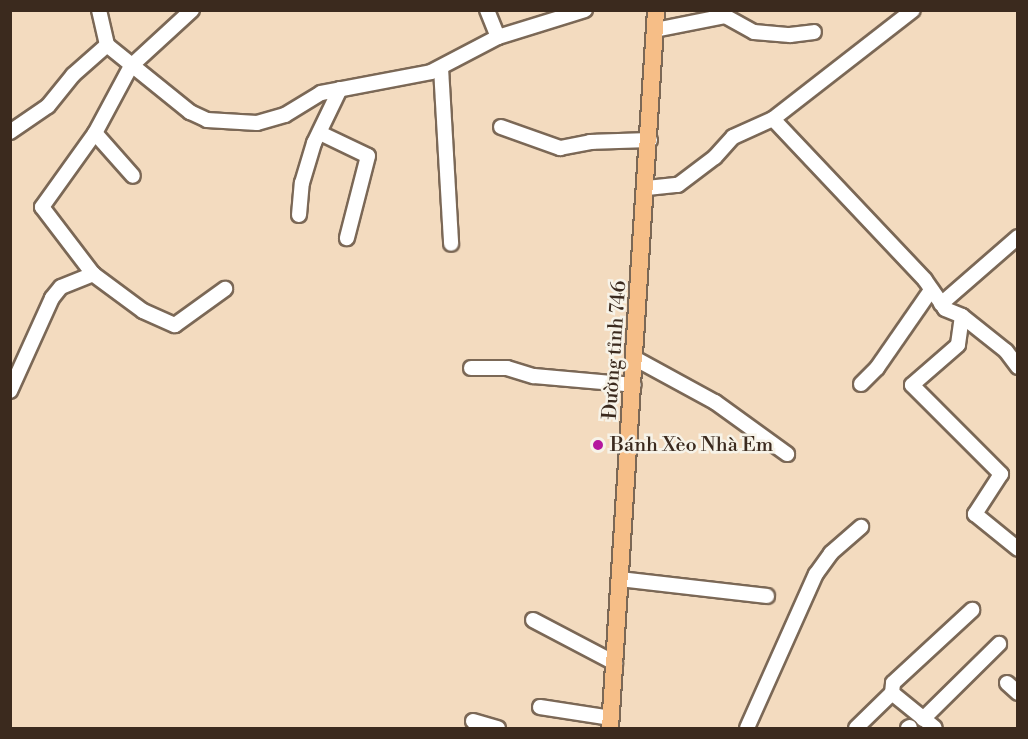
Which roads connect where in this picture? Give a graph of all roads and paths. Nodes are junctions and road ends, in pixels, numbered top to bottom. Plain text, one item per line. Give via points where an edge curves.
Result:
1 (99, 10) edge
2 (192, 10) edge
3 (487, 10) edge
4 (585, 10) edge
5 (656, 10) edge
6 (913, 10) edge
7 (655, 30) junction
8 (814, 32) dead end
9 (498, 37) junction
10 (107, 45) junction
11 (131, 66) junction
12 (441, 68) junction
13 (340, 89) junction
14 (773, 119) junction
15 (501, 127) dead end
16 (10, 132) edge
17 (95, 133) junction
18 (320, 133) junction
19 (650, 140) junction
20 (133, 177) dead end
21 (647, 188) junction
22 (299, 215) dead end
23 (1017, 237) edge
24 (347, 238) dead end
25 (451, 244) dead end
26 (93, 274) junction
27 (225, 289) dead end
28 (932, 290) junction
29 (941, 304) junction
30 (962, 316) junction
31 (636, 359) junction
32 (1017, 367) edge
33 (471, 368) dead end
34 (861, 384) dead end
35 (634, 385) junction
36 (10, 391) edge
37 (787, 454) dead end
38 (861, 527) dead end
39 (1017, 549) edge
40 (620, 579) junction
41 (767, 596) dead end
42 (972, 610) dead end
43 (533, 620) dead end
44 (999, 644) dead end
45 (615, 663) junction
46 (892, 693) junction
47 (540, 707) dead end
48 (923, 719) junction
49 (473, 721) dead end
50 (611, 723) edge
51 (498, 729) edge
52 (747, 729) edge
53 (856, 729) edge
54 (935, 729) edge

1 - 10 street
2 - 11 street
3 - 9 street
4 - 9 street
5 - 7 main road, Đường tỉnh 746
6 - 14 street
7 - 8 street via 725,16 754,32
7 - 19 main road, Đường tỉnh 746
9 - 12 street
10 - 11 street
10 - 16 street via 73,75 48,106
11 - 13 street via 190,112 207,120 275,119 314,96
11 - 17 street
12 - 13 street
12 - 25 street
13 - 18 street
14 - 21 street via 733,137 715,158 678,184
14 - 28 street
15 - 19 street via 560,147
17 - 20 street
17 - 26 street via 42,207
18 - 22 street via 302,183
18 - 24 street via 368,156
19 - 21 main road, Đường tỉnh 746
21 - 31 main road, Đường tỉnh 746
23 - 29 street
26 - 27 street via 143,311 175,325
26 - 36 street via 61,287 52,298
28 - 29 street
28 - 34 street via 877,368
29 - 30 street
30 - 32 street via 1006,351
30 - 39 street via 958,345 912,385 1000,474 975,514
31 - 35 main road, Đường tỉnh 746
31 - 37 street via 715,402
33 - 35 street via 507,368 534,376
35 - 40 main road, Đường tỉnh 746
38 - 52 street via 831,553 816,574
40 - 41 street
40 - 45 main road, Đường tỉnh 746
42 - 46 street via 893,682
43 - 45 street
44 - 48 street
45 - 50 main road, Đường tỉnh 746
46 - 48 street
46 - 53 street
47 - 50 street
48 - 54 street
49 - 51 street

